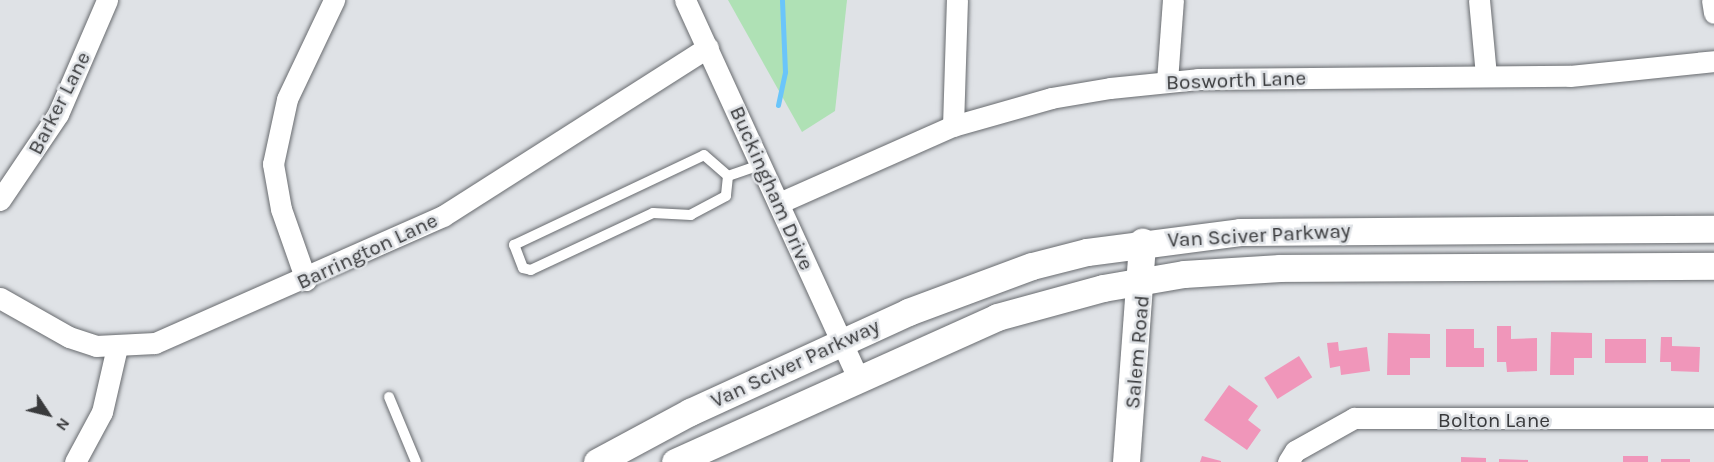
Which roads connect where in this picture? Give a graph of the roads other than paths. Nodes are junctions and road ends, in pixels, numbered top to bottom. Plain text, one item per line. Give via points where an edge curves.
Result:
1 (107, 0) edge
2 (334, 0) edge
3 (685, 0) edge
4 (957, 0) edge
5 (1173, 0) edge
6 (1479, 0) edge
7 (1712, 0) edge
8 (1714, 13) edge
9 (708, 48) junction
10 (1714, 61) edge
11 (1486, 76) junction
12 (1167, 81) junction
13 (953, 126) junction
14 (762, 164) junction
15 (728, 176) junction
16 (0, 200) edge
17 (778, 203) junction
18 (1714, 228) edge
19 (1142, 242) junction
20 (1714, 266) edge
21 (306, 280) junction
22 (1143, 282) junction
23 (0, 298) edge
24 (843, 341) junction
25 (117, 347) junction
26 (857, 376) junction
27 (389, 396) dead end
28 (1714, 417) edge
29 (75, 462) edge
30 (416, 462) edge
31 (597, 462) edge
32 (675, 462) edge
33 (1126, 462) edge
34 (1288, 462) edge

1 - 16 street, Barker Lane via 58,114
2 - 21 street via 295,79 273,165 280,209
3 - 9 street, Buckingham Drive
4 - 13 street
5 - 12 street
6 - 11 street
7 - 8 street
9 - 14 street, Buckingham Drive
9 - 21 street, Barrington Lane via 458,207
10 - 11 street, Bosworth Lane via 1633,72
11 - 12 street, Bosworth Lane
12 - 13 street, Bosworth Lane via 1051,98
13 - 17 street, Bosworth Lane
14 - 15 lane
14 - 17 street, Buckingham Drive
15 - 15 lane via 704,155 514,245 523,268 531,270 653,213 691,215 726,196
17 - 24 street, Buckingham Drive
18 - 19 street, Van Sciver Parkway via 1264,231
19 - 22 street, Salem Road
19 - 24 street, Van Sciver Parkway via 1032,266
20 - 22 street, Van Sciver Parkway via 1280,268
21 - 25 street, Barrington Lane via 155,343
22 - 26 street, Van Sciver Parkway via 997,317
22 - 33 street, Salem Road
23 - 25 street, Barrington Lane via 69,337
24 - 26 street, Buckingham Drive
24 - 31 street, Van Sciver Parkway
25 - 29 street via 102,412
26 - 32 street, Van Sciver Parkway
27 - 30 lane
28 - 34 street, Bolton Lane via 1354,418 1295,451

